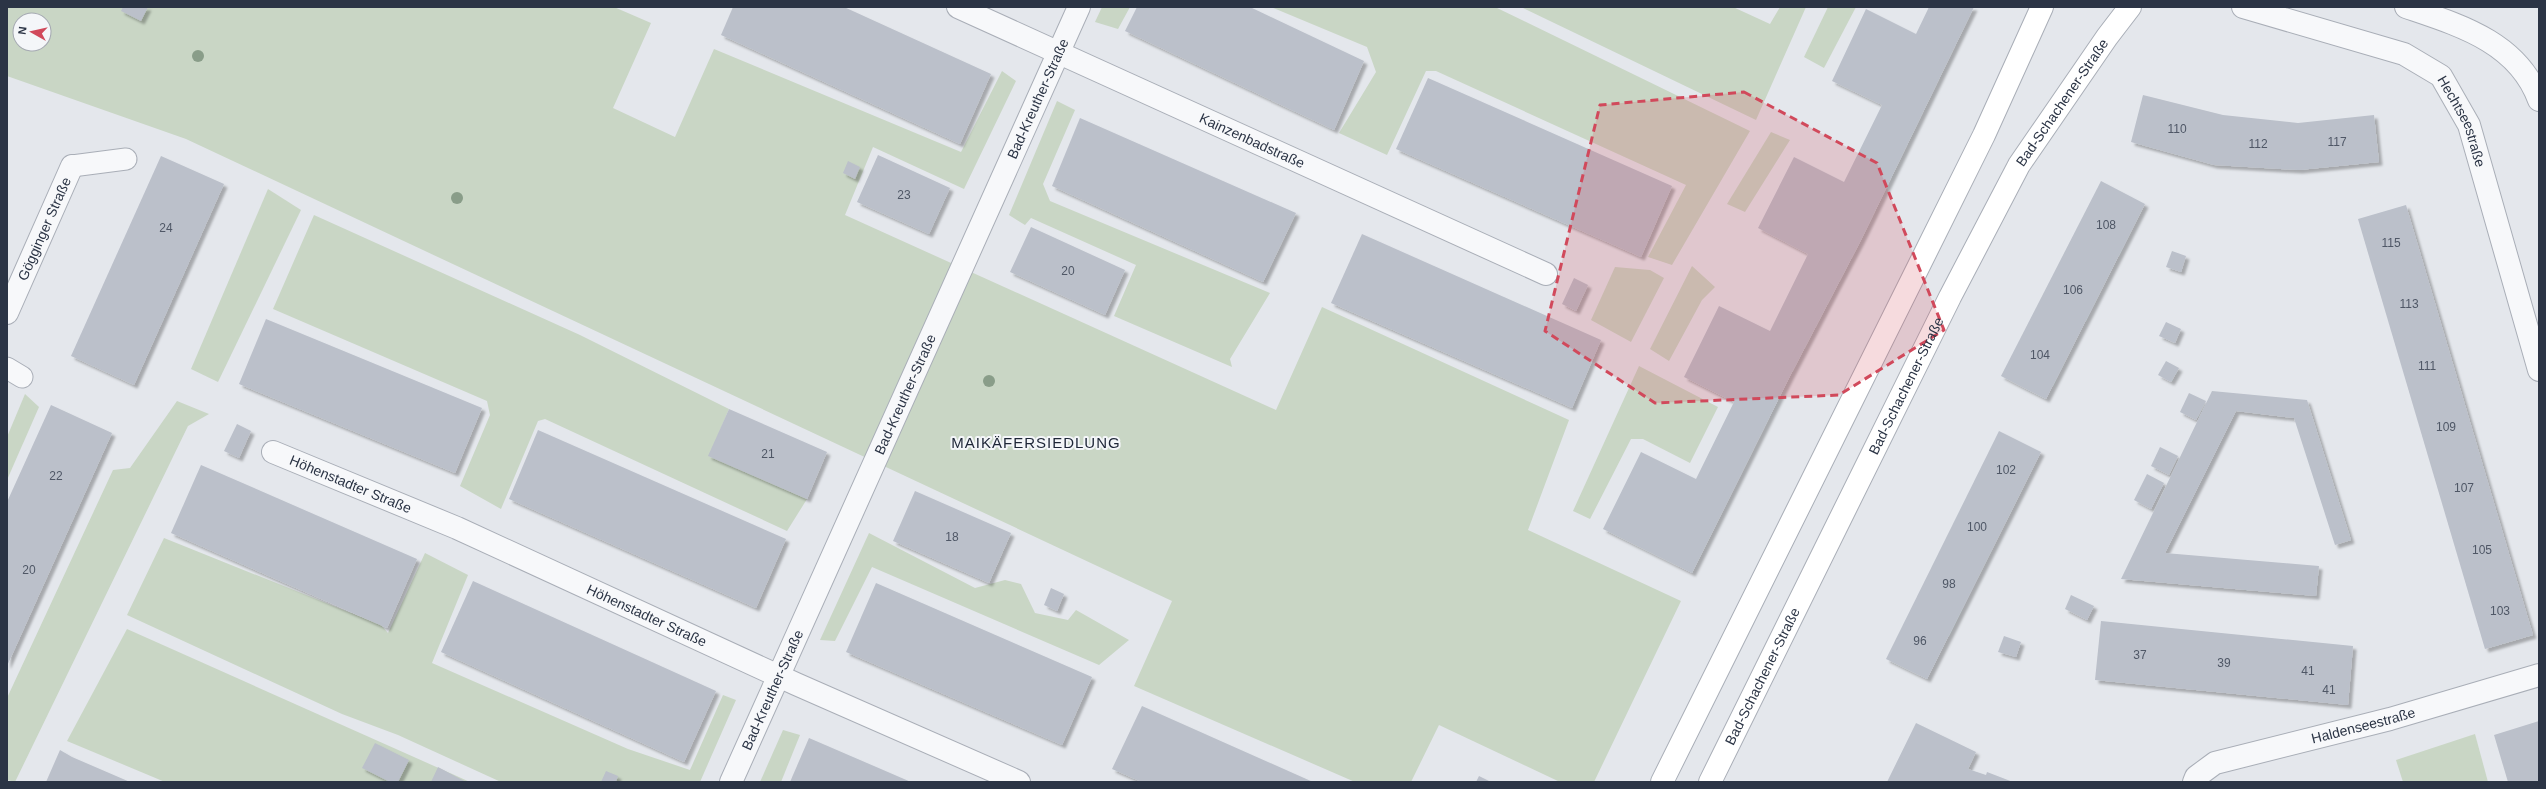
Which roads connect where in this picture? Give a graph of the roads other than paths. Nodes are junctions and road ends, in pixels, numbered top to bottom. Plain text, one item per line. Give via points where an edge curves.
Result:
1 (958, 7) edge
2 (1079, 7) edge
3 (2042, 7) edge
4 (2130, 7) edge
5 (2243, 7) edge
6 (2406, 7) edge
7 (1059, 52) junction
8 (2539, 100) edge
9 (126, 159) dead end
10 (72, 166) joint
11 (1546, 274) dead end
12 (7, 313) edge
13 (2539, 370) edge
14 (273, 452) dead end
15 (2539, 675) edge
16 (779, 676) junction
17 (731, 782) edge
18 (1019, 782) edge
19 (1662, 782) edge
20 (1710, 782) edge
21 (2194, 782) edge

1 - 7 street, Kainzenbadstraße
2 - 7 street, Bad-Kreuther-Straße
3 - 19 main road via 1984,134
4 - 20 main road, Bad-Schachener-Straße via 2019,165 1950,297
5 - 13 street, Hechtseestraße via 2404,54 2442,76 2469,125
6 - 8 street via 2446,21 2494,43 2514,59 2527,76
7 - 11 street, Kainzenbadstraße
7 - 16 street, Bad-Kreuther-Straße
9 - 10 lane
10 - 12 street, Gögginger Straße
14 - 16 street, Höhenstadter Straße via 457,528
15 - 21 street, Haldenseestraße via 2390,719 2215,763 2196,776
16 - 17 street, Bad-Kreuther-Straße
16 - 18 street, Höhenstadter Straße

